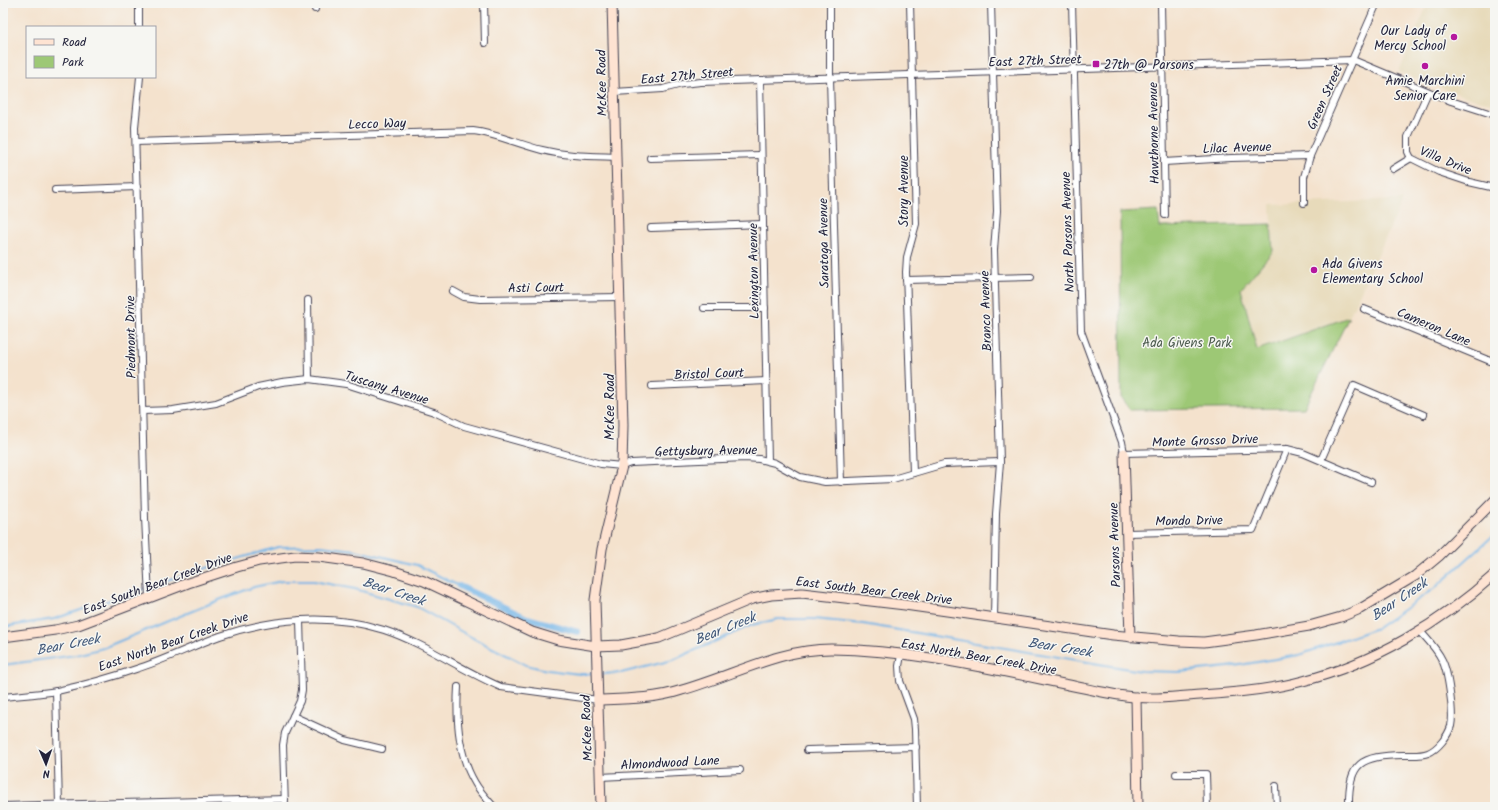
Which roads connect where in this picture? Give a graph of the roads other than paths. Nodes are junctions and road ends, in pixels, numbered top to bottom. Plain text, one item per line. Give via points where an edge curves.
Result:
1 (139, 3) edge
2 (484, 3) edge
3 (612, 3) edge
4 (830, 3) edge
5 (910, 3) edge
6 (991, 3) edge
7 (1072, 3) edge
8 (1161, 3) edge
9 (1377, 3) edge
10 (139, 26) edge
11 (485, 43) dead end
12 (1353, 60) junction
13 (1163, 66) junction
14 (1074, 69) junction
15 (993, 72) junction
16 (911, 75) junction
17 (140, 78) edge
18 (830, 78) junction
19 (760, 80) junction
20 (614, 92) junction
21 (1428, 92) junction
22 (1495, 115) edge
23 (136, 142) junction
24 (761, 155) junction
25 (1310, 156) junction
26 (616, 157) junction
27 (650, 158) dead end
28 (1410, 158) junction
29 (1164, 162) junction
30 (1394, 169) dead end
31 (137, 187) junction
32 (1495, 188) edge
33 (55, 190) dead end
34 (1304, 203) dead end
35 (1165, 215) dead end
36 (763, 224) junction
37 (651, 228) dead end
38 (1030, 277) dead end
39 (995, 278) junction
40 (906, 280) junction
41 (453, 291) dead end
42 (620, 297) junction
43 (308, 300) dead end
44 (704, 308) dead end
45 (765, 308) junction
46 (1364, 308) dead end
47 (1495, 363) edge
48 (309, 380) junction
49 (767, 381) junction
50 (652, 386) dead end
51 (143, 410) junction
52 (1424, 415) dead end
53 (1287, 449) junction
54 (1124, 453) junction
55 (1321, 460) junction
56 (768, 461) junction
57 (1000, 462) junction
58 (622, 466) junction
59 (912, 473) junction
60 (840, 482) junction
61 (1371, 482) dead end
62 (1495, 500) edge
63 (1126, 533) junction
64 (1495, 574) edge
65 (149, 597) junction
66 (994, 618) junction
67 (300, 620) junction
68 (1420, 631) junction
69 (1130, 636) junction
70 (3, 637) edge
71 (596, 646) junction
72 (901, 655) junction
73 (458, 687) dead end
74 (56, 691) junction
75 (598, 696) junction
76 (3, 697) edge
77 (1136, 697) junction
78 (293, 716) junction
79 (916, 747) junction
80 (382, 748) dead end
81 (808, 750) dead end
82 (740, 770) dead end
83 (1176, 774) dead end
84 (600, 777) junction
85 (1276, 786) dead end
86 (285, 800) junction
87 (59, 805) junction
88 (155, 805) edge
89 (3, 806) edge
90 (285, 807) edge
91 (494, 807) edge
92 (601, 807) edge
93 (917, 807) edge
94 (1138, 807) edge
95 (1207, 807) edge
96 (1277, 807) edge
97 (1349, 807) edge

1 - 10 street
2 - 11 street
3 - 20 street, McKee Road
4 - 18 street, Saratoga Avenue
5 - 16 street, Story Avenue
6 - 15 street, Branco Avenue
7 - 14 street, North Parsons Avenue
8 - 13 street, Hawthorne Avenue
9 - 12 street, Green Street
12 - 13 street, East 27th Street
12 - 21 street, East 27th Street
12 - 25 street, Green Street
13 - 14 street, East 27th Street
13 - 29 street, Hawthorne Avenue
14 - 15 street, East 27th Street
14 - 54 street, North Parsons Avenue via 1081,331
15 - 16 street, East 27th Street
15 - 39 street, Branco Avenue via 997,211
16 - 18 street, East 27th Street
16 - 40 street, Story Avenue via 916,224 907,257
17 - 23 street, Piedmont Drive
18 - 19 street, East 27th Street
18 - 60 street, Saratoga Avenue
19 - 20 street, East 27th Street via 701,82 663,89
19 - 24 street, Lexington Avenue
20 - 26 street, McKee Road
21 - 22 street, East 27th Street
21 - 28 street, Villa Drive via 1408,137
23 - 26 street, Lecco Way via 473,131 564,154
23 - 31 street, Piedmont Drive
24 - 27 street
24 - 36 street, Lexington Avenue
25 - 29 street, Lilac Avenue
25 - 34 street, Green Street via 1304,177
26 - 42 street, McKee Road
28 - 30 street
28 - 32 street, Villa Drive via 1439,172
29 - 35 street, Hawthorne Avenue
31 - 33 street
31 - 51 street, Piedmont Drive
36 - 37 street
36 - 45 street, Lexington Avenue
38 - 39 street
39 - 40 street
39 - 57 street, Branco Avenue
40 - 59 street, Story Avenue
41 - 42 street, Asti Court via 464,297 480,299
42 - 58 street, McKee Road
43 - 48 street
44 - 45 street
45 - 49 street, Lexington Avenue
46 - 47 street, Cameron Lane
48 - 51 street, Tuscany Avenue via 270,384 216,403 189,409
48 - 58 street, Tuscany Avenue via 346,384 434,412 464,426 593,462
49 - 50 street, Bristol Court
49 - 56 street, Lexington Avenue
51 - 65 street, Piedmont Drive
52 - 55 street via 1354,385
53 - 54 street, Monte Grosso Drive
53 - 55 street, Monte Grosso Drive
53 - 63 street, Mondo Drive via 1253,530
54 - 63 street, Parsons Avenue
55 - 61 street, Monte Grosso Drive
56 - 58 street, Gettysburg Avenue via 745,458 631,463
56 - 60 street, Gettysburg Avenue via 800,477 818,482
57 - 59 street, Gettysburg Avenue via 944,464
57 - 66 street, Branco Avenue
58 - 71 street, McKee Road via 597,574
59 - 60 street, Gettysburg Avenue via 893,479
62 - 69 street, East South Bear Creek Drive via 1439,556 1415,576 1360,609 1341,617 1309,626 1204,642
63 - 69 street, Parsons Avenue
64 - 68 street, East North Bear Creek Drive
65 - 70 street, East South Bear Creek Drive via 78,625
65 - 71 street, East South Bear Creek Drive via 259,561 295,556 319,557 363,563 394,571 443,589 532,632
66 - 69 street, East South Bear Creek Drive
66 - 71 street, East South Bear Creek Drive via 823,594 784,593 752,599 659,638 621,645
67 - 74 street, East North Bear Creek Drive via 255,626 221,636 138,668
67 - 75 street, East North Bear Creek Drive via 325,620 384,630 501,686
67 - 78 street via 302,690
68 - 77 street, East North Bear Creek Drive via 1371,657 1302,682 1216,694
68 - 97 street via 1444,664 1450,693 1451,725 1437,747 1427,753 1376,756 1358,766 1348,787
71 - 75 street, McKee Road
72 - 75 street, East North Bear Creek Drive via 832,649 802,651 774,658 681,691 631,699
72 - 77 street, East North Bear Creek Drive via 955,662
72 - 79 street via 900,681 914,718
73 - 91 street via 458,730 467,767 475,783
74 - 76 street, East North Bear Creek Drive
74 - 87 street
75 - 84 street, McKee Road
77 - 94 street
78 - 80 street via 345,740
78 - 86 street via 285,733 283,745
79 - 81 street
79 - 93 street
82 - 84 street, Almondwood Lane
83 - 95 street via 1206,774
84 - 92 street, McKee Road
85 - 96 street
86 - 88 street
86 - 90 street
87 - 88 street
87 - 89 street

